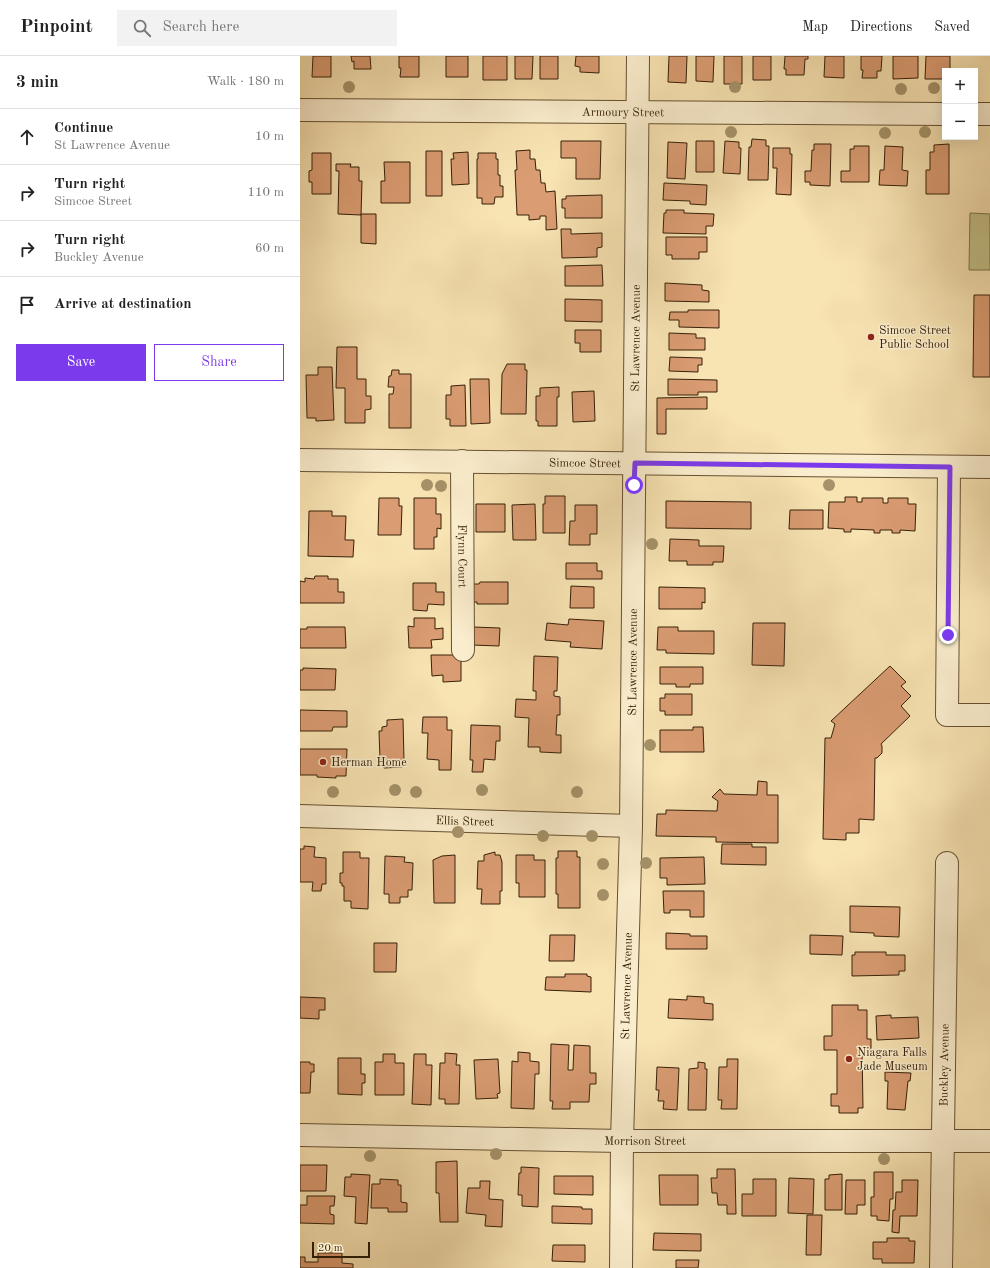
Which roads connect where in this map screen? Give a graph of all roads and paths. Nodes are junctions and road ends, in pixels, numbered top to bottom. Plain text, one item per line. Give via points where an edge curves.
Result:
1 (638, 56) edge
2 (300, 110) edge
3 (637, 112) junction
4 (942, 114) edge
5 (978, 114) edge
6 (990, 114) edge
7 (300, 460) edge
8 (462, 462) junction
9 (635, 463) junction
10 (950, 467) junction
11 (990, 467) edge
12 (463, 650) dead end
13 (990, 715) edge
14 (300, 816) edge
15 (631, 826) junction
16 (947, 863) dead end
17 (300, 1135) edge
18 (622, 1141) junction
19 (943, 1141) junction
20 (990, 1142) edge
21 (621, 1268) edge
22 (941, 1268) edge

1 - 3 street, St Lawrence Avenue
2 - 3 street, Armoury Street
3 - 4 street, Armoury Street
3 - 9 street, St Lawrence Avenue
5 - 6 street
7 - 8 street, Simcoe Street
8 - 9 street, Simcoe Street
8 - 12 street, Flynn Court
9 - 10 street, Simcoe Street
9 - 15 street, St Lawrence Avenue
10 - 11 street, Simcoe Street
10 - 13 street via 947,715
14 - 15 street, Ellis Street
15 - 18 street, St Lawrence Avenue
16 - 19 street, Buckley Avenue
17 - 18 street, Morrison Street
18 - 19 street, Morrison Street
18 - 21 street, St Lawrence Avenue
19 - 20 street, Morrison Street
19 - 22 street, Buckley Avenue

